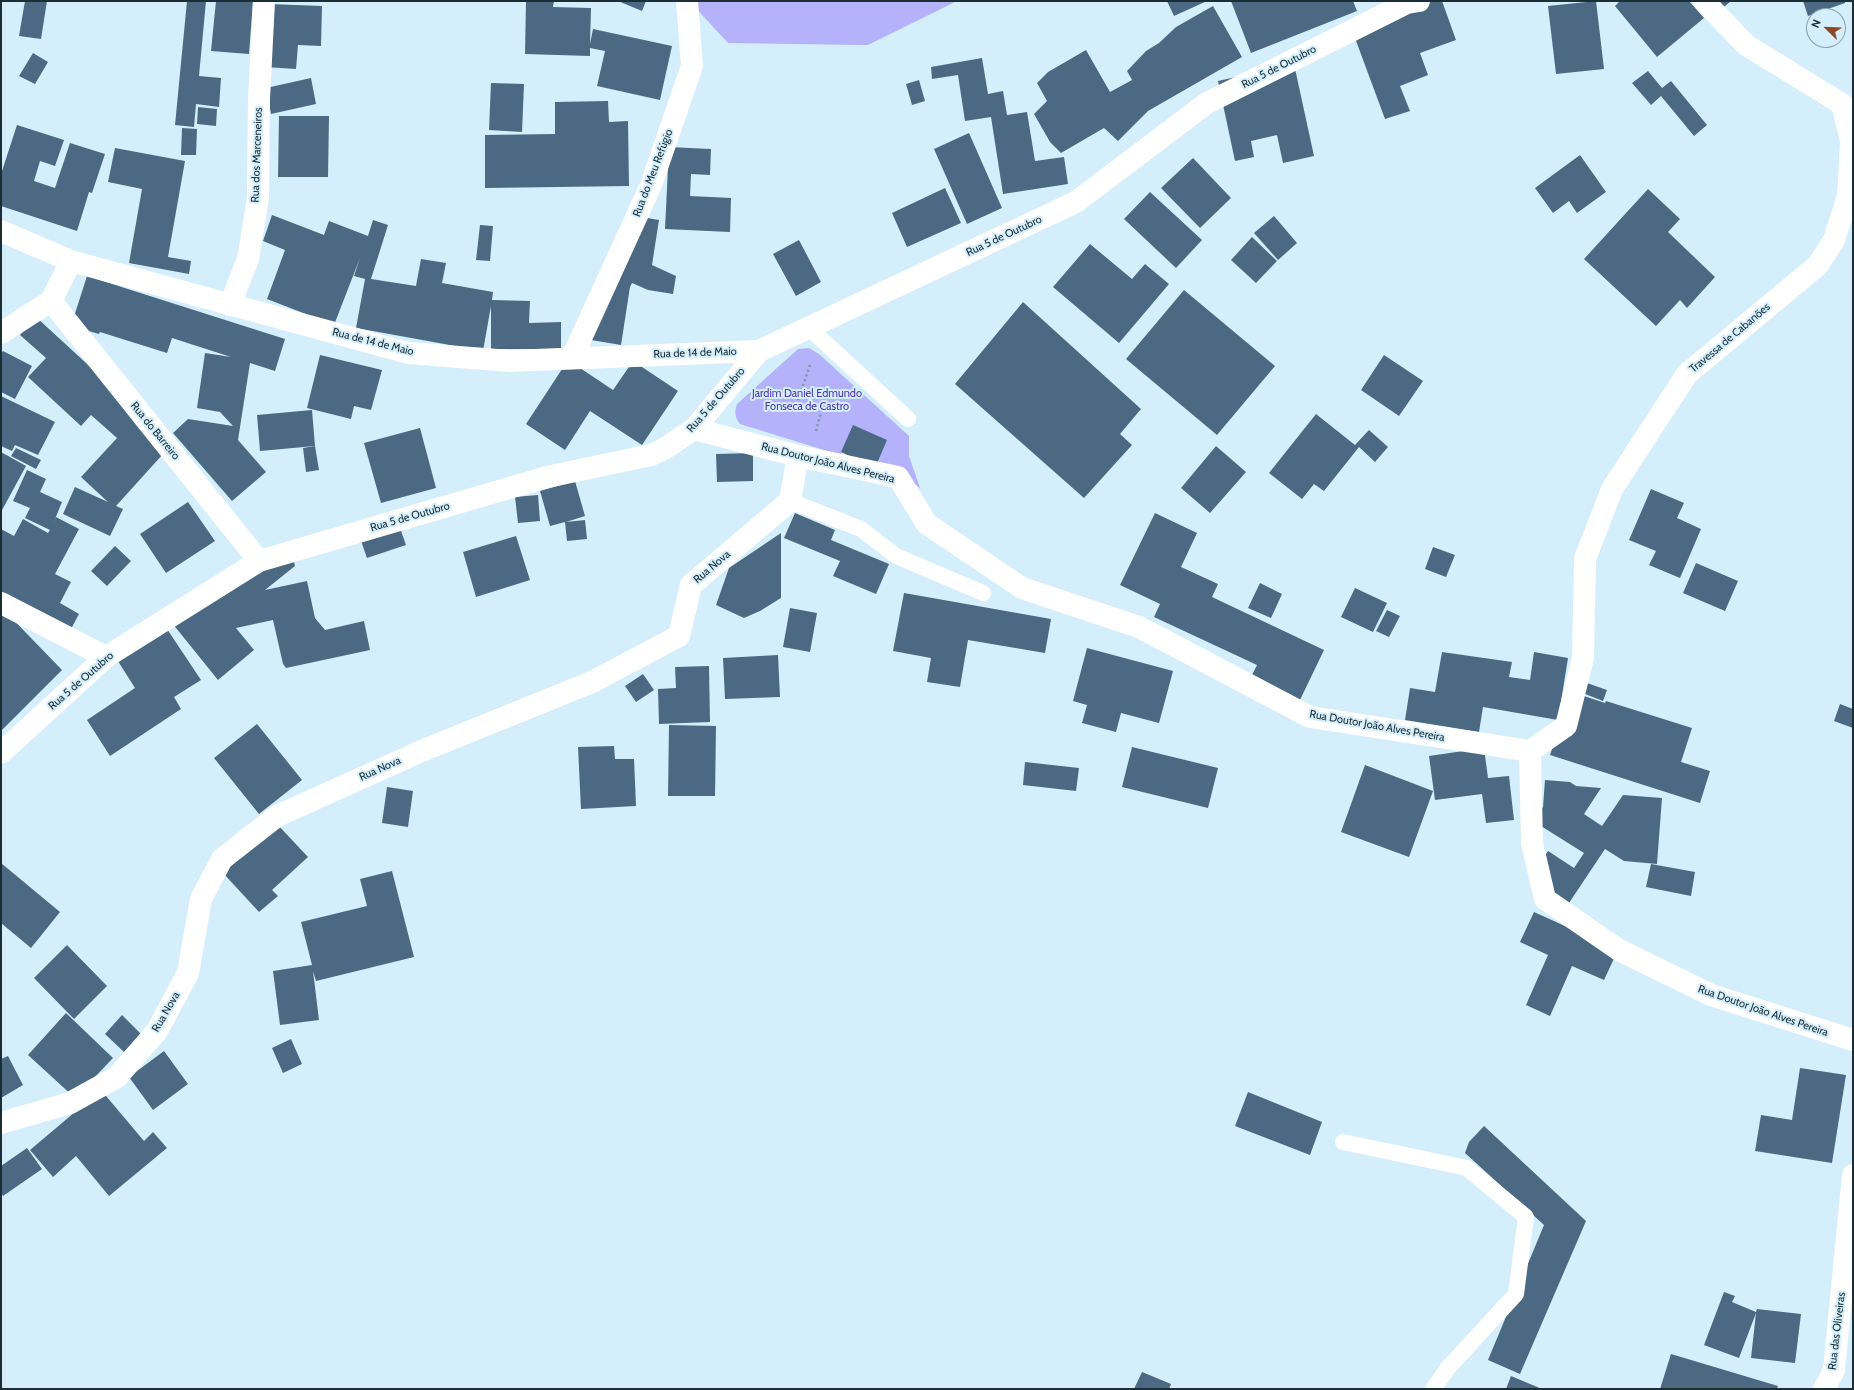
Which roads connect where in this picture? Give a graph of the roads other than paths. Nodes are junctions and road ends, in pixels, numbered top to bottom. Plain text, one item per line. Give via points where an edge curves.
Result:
1 (264, 1) edge
2 (687, 1) edge
3 (1419, 1) edge
4 (1704, 1) edge
5 (1, 231) edge
6 (71, 261) junction
7 (51, 301) junction
8 (230, 305) junction
9 (808, 327) junction
10 (1, 333) edge
11 (759, 351) junction
12 (572, 358) junction
13 (908, 420) dead end
14 (694, 429) junction
15 (798, 456) junction
16 (790, 501) junction
17 (259, 561) junction
18 (983, 593) dead end
19 (1, 603) edge
20 (106, 657) junction
21 (1530, 751) junction
22 (1, 753) edge
23 (1852, 1042) edge
24 (11, 1121) edge
25 (1, 1141) edge
26 (1343, 1142) dead end
27 (1853, 1175) edge
28 (1433, 1389) edge
29 (1824, 1389) edge

1 - 8 street, Rua dos Marceneiros via 259,99 258,198 248,259
2 - 12 street, Rua do Meu Refúgio via 692,66 651,185
3 - 9 street, Rua 5 de Outubro via 1407,3 1207,103 1076,202
4 - 21 street, Travessa de Cabanões via 1746,45 1842,104 1851,141 1848,196 1834,240 1818,266 1687,374 1612,489 1586,559 1583,658 1566,726
5 - 6 street, Rua de 14 de Maio
6 - 7 street
6 - 8 street, Rua de 14 de Maio
7 - 10 street
7 - 17 street, Rua do Barreiro
8 - 12 street, Rua de 14 de Maio via 408,353 510,361
9 - 11 street, Rua 5 de Outubro
9 - 13 lane
11 - 12 street, Rua de 14 de Maio
11 - 14 street, Rua 5 de Outubro
14 - 15 street, Rua Doutor João Alves Pereira
14 - 17 street, Rua 5 de Outubro via 651,455 547,477
15 - 16 street
15 - 21 street, Rua Doutor João Alves Pereira via 898,477 927,524 1022,588 1139,627 1310,717
16 - 18 lane via 860,529 896,556
16 - 24 street, Rua Nova via 691,585 679,636 592,682 424,750 277,816 228,854 222,859 200,899 188,973 157,1031 117,1077 70,1103
17 - 20 street, Rua 5 de Outubro
19 - 20 street
20 - 22 street, Rua 5 de Outubro
21 - 23 street, Rua Doutor João Alves Pereira via 1532,843 1545,899 1618,950 1711,995
24 - 25 street
26 - 28 lane via 1467,1168 1526,1217 1516,1294 1448,1368
27 - 29 street, Rua das Oliveiras via 1834,1370

